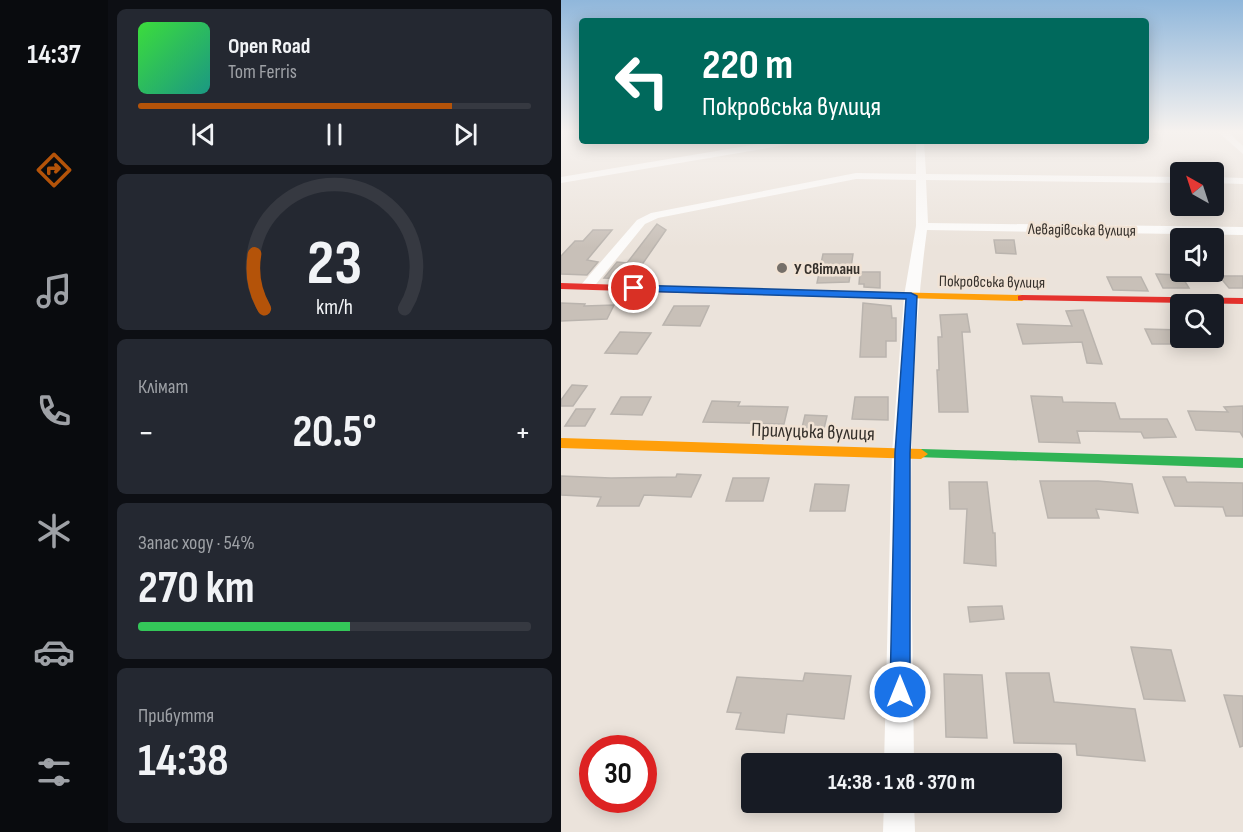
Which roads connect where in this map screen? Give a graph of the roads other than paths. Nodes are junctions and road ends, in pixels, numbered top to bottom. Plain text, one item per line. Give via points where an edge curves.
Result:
1 (621, 170) edge
2 (921, 170) edge
3 (921, 176) junction
4 (561, 180) edge
5 (1170, 180) edge
6 (1224, 180) edge
7 (1243, 181) edge
8 (922, 226) junction
9 (1243, 231) edge
10 (561, 286) edge
11 (587, 286) junction
12 (911, 296) junction
13 (1243, 301) edge
14 (561, 443) edge
15 (902, 453) junction
16 (1243, 463) edge
17 (899, 753) edge
18 (899, 813) edge
19 (899, 832) edge

1 - 4 street
2 - 3 street
3 - 5 street
3 - 8 street
3 - 11 street via 845,177 655,214 642,222
6 - 7 street
8 - 9 street, Левадівська вулиця
8 - 12 street
10 - 11 street, Покровська вулиця
11 - 12 street, Покровська вулиця
12 - 13 street, Покровська вулиця
12 - 15 street
14 - 15 street, Прилуцька вулиця
15 - 16 street, Прилуцька вулиця
15 - 17 street
18 - 19 street

